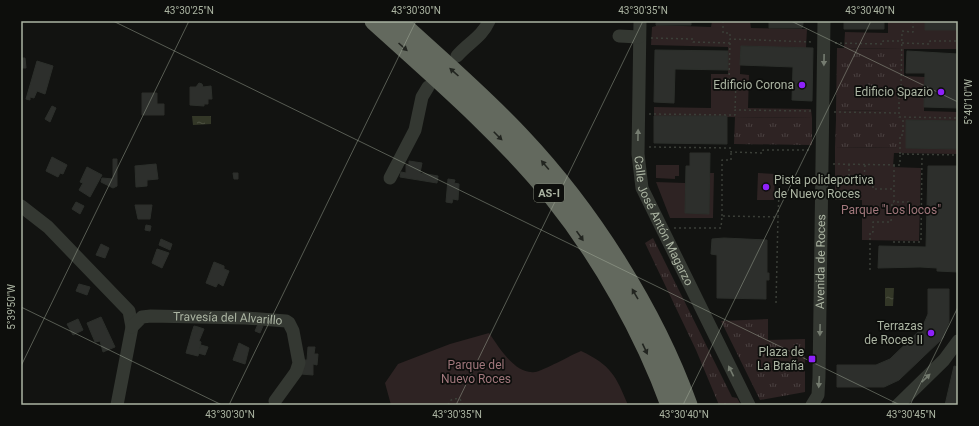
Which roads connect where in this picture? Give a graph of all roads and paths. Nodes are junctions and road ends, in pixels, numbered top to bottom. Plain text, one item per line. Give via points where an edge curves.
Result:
1 (374, 21) edge
2 (398, 21) edge
3 (489, 21) edge
4 (640, 21) edge
5 (723, 21) edge
6 (824, 21) edge
7 (913, 21) edge
8 (619, 36) dead end
9 (644, 38) junction
10 (730, 39) junction
11 (958, 41) edge
12 (730, 42) junction
13 (815, 42) dead end
14 (902, 42) junction
15 (833, 43) dead end
16 (457, 56) dead end
17 (428, 87) dead end
18 (735, 110) junction
19 (814, 111) dead end
20 (832, 112) dead end
21 (899, 113) junction
22 (648, 114) dead end
23 (903, 118) junction
24 (958, 118) edge
25 (647, 147) dead end
26 (813, 150) dead end
27 (731, 152) junction
28 (900, 154) junction
29 (922, 155) junction
30 (958, 155) edge
31 (831, 164) dead end
32 (850, 164) junction
33 (865, 165) junction
34 (894, 165) junction
35 (390, 178) dead end
36 (864, 179) junction
37 (894, 189) junction
38 (812, 193) dead end
39 (894, 202) junction
40 (911, 202) dead end
41 (21, 206) edge
42 (722, 216) junction
43 (778, 217) junction
44 (673, 228) dead end
45 (893, 242) dead end
46 (870, 270) dead end
47 (776, 303) dead end
48 (132, 327) junction
49 (958, 341) edge
50 (275, 401) dead end
51 (117, 405) edge
52 (448, 405) edge
53 (463, 405) edge
54 (670, 405) edge
55 (688, 405) edge
56 (749, 405) edge
57 (812, 405) edge
58 (826, 405) edge
59 (898, 405) edge

1 -> 54 highway, AS-I via 465,103 510,148 553,198 604,270 635,327
55 -> 2 highway, AS-I via 652,323 613,256 567,190 511,127
3 - 16 street via 480,36 464,47
4 - 9 street, Calle José Antón Magarzo
5 - 10 path via 723,33 730,33
6 -> 57 street, Avenida de Roces via 819,377 818,395
7 - 14 path via 913,32 902,31
8 - 9 street
9 - 12 path
56 -> 9 street, Calle José Antón Magarzo via 642,188 638,154
10 - 12 path
10 - 13 path
11 - 14 path via 930,40 930,44
12 - 18 path via 729,81 736,81
14 - 15 path
14 - 21 path
17 - 35 street via 422,97 415,130
18 - 19 path
18 - 22 path via 735,115
20 - 21 path
21 - 23 path via 899,118
23 - 24 path
23 - 28 path
25 - 27 path via 731,148
26 - 27 path
27 - 42 path via 731,160 722,160
28 - 29 path
28 - 34 path via 900,165
29 - 30 path
29 - 45 path via 921,242
31 - 32 path
32 - 33 path
32 - 36 path via 849,183 864,183
33 - 34 path
33 - 36 path
34 - 37 path
36 - 37 path via 873,179 873,189
37 - 39 path
38 - 43 path via 779,193
39 - 40 path
39 - 46 path via 891,222 873,222 873,232 870,232
41 - 48 street via 48,227 129,311
42 - 43 path
42 - 44 path via 722,228
43 - 47 path
48 - 50 street, Travesía del Alvarillo via 142,317 151,316 286,321 294,331 299,363 296,372
48 - 51 street
59 -> 49 street via 944,360
52 - 53 path via 454,398 460,399
57 - 58 street

